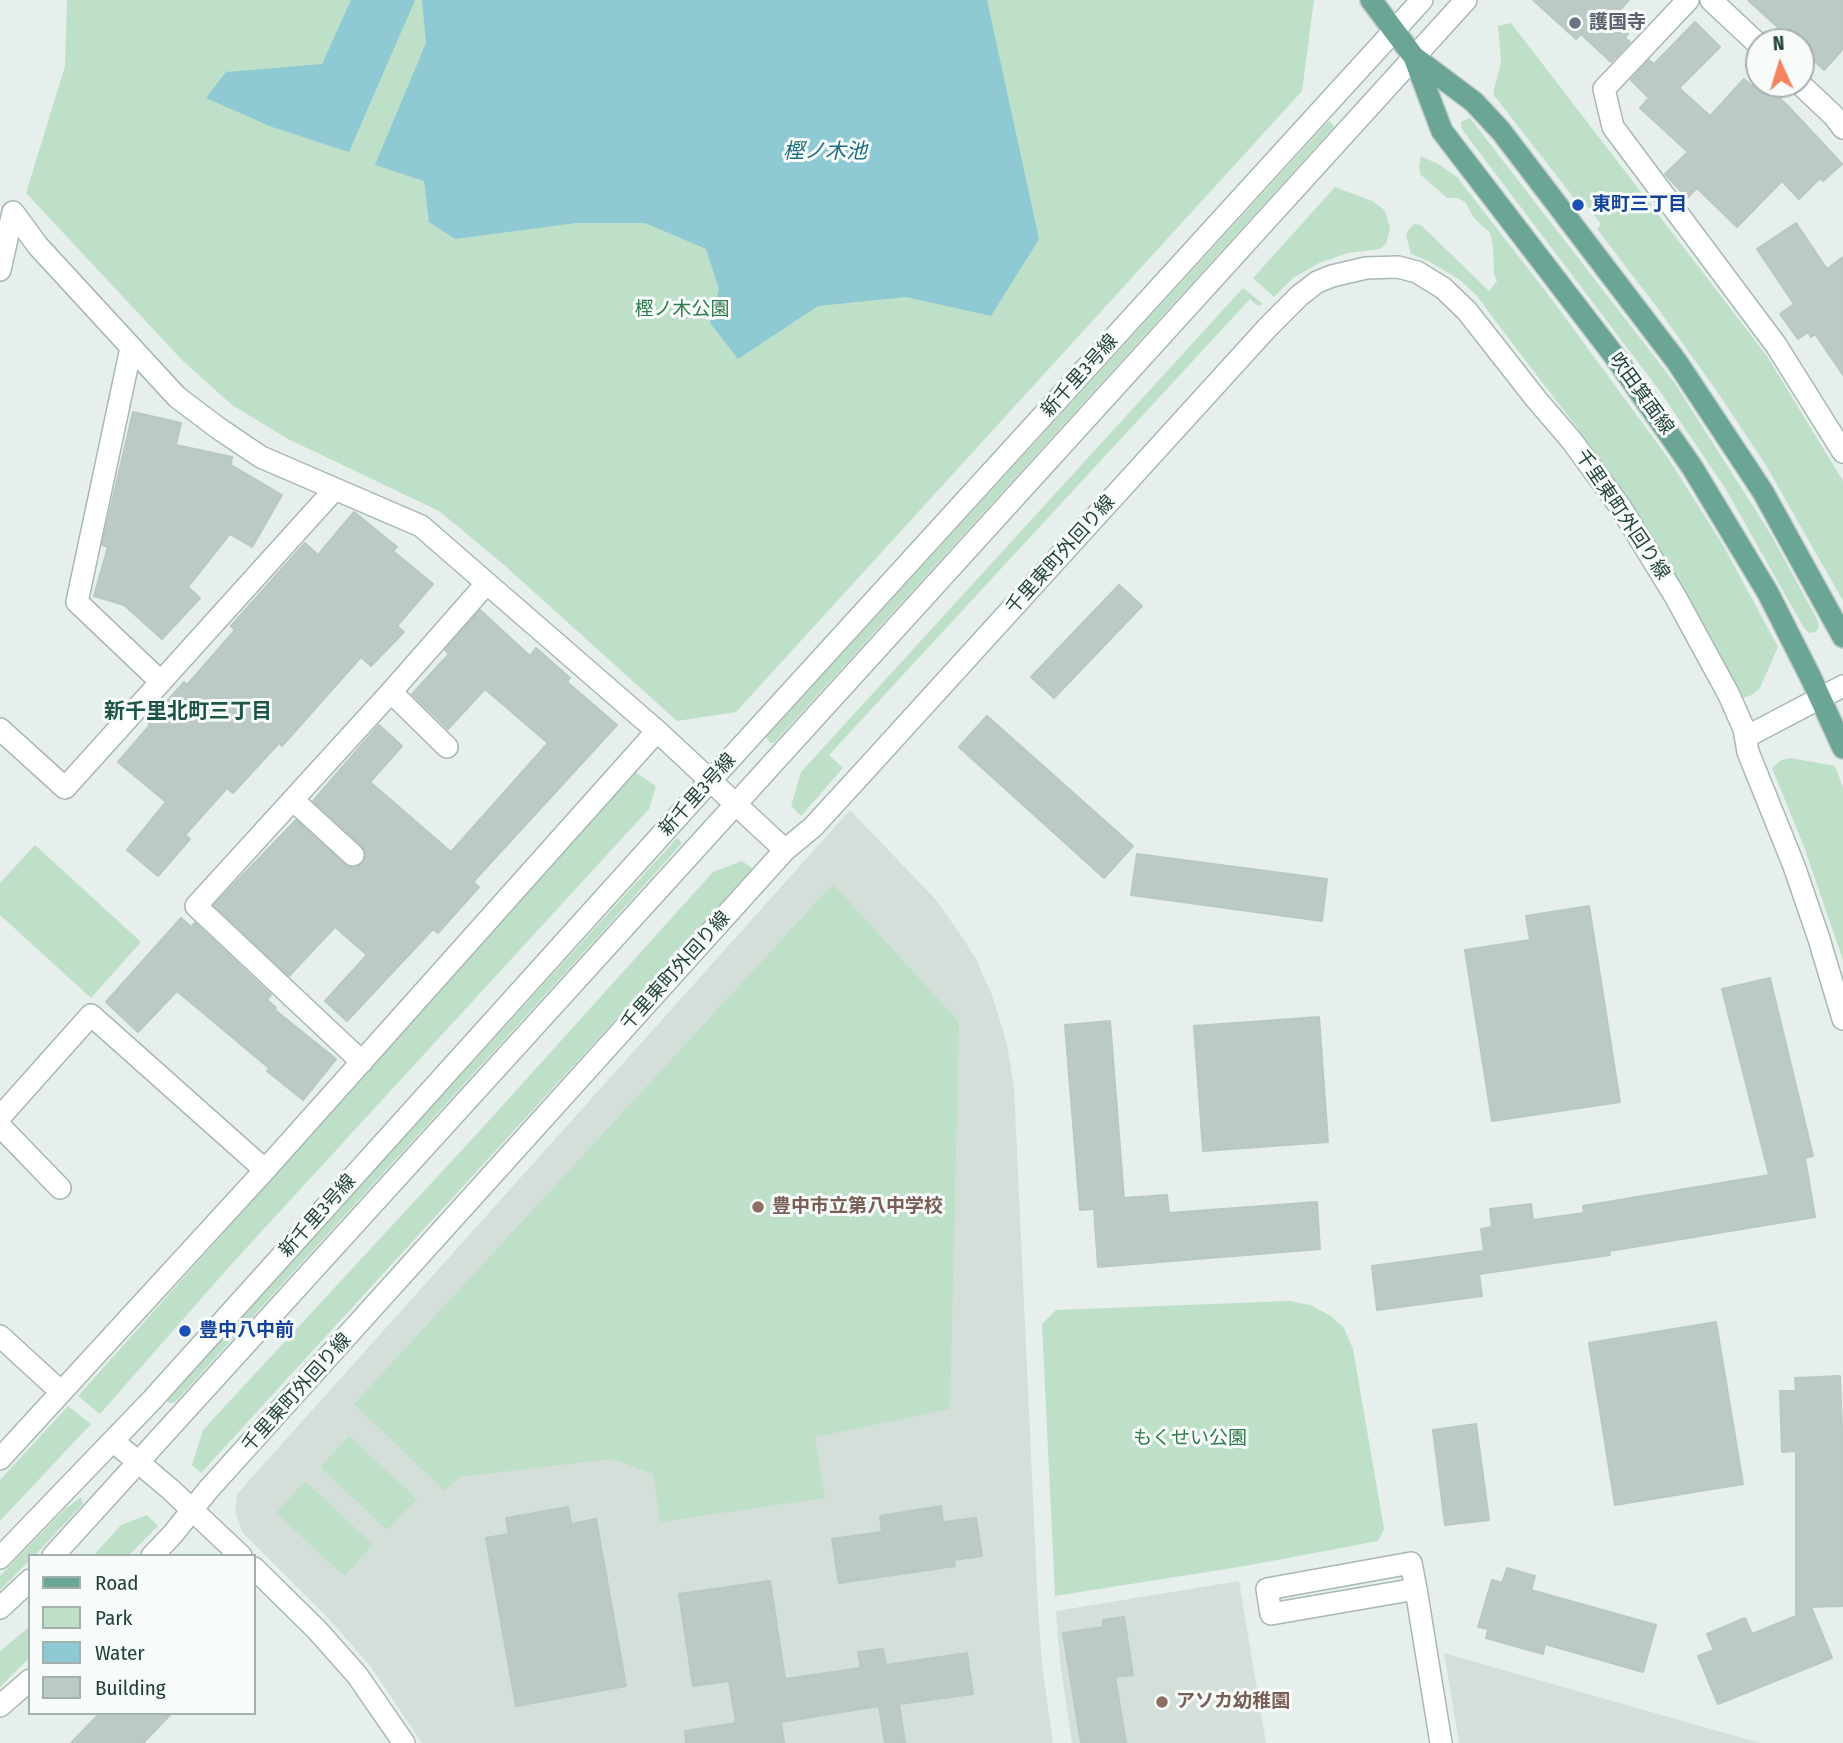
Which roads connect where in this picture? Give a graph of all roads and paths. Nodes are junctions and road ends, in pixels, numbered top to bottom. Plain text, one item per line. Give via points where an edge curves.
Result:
1 (1371, 0) edge
2 (1422, 0) edge
3 (1466, 0) edge
4 (1688, 0) edge
5 (1711, 0) edge
6 (1394, 30) junction
7 (1745, 32) edge
8 (1414, 57) junction
9 (1815, 96) edge
10 (1840, 117) edge
11 (6, 210) edge
12 (0, 270) edge
13 (131, 348) junction
14 (1843, 452) edge
15 (335, 489) junction
16 (485, 584) junction
17 (1843, 637) edge
18 (161, 682) junction
19 (1843, 686) edge
20 (391, 692) junction
21 (1821, 698) junction
22 (0, 729) edge
23 (657, 732) junction
24 (1745, 737) junction
25 (447, 747) dead end
26 (1843, 748) edge
27 (710, 782) junction
28 (293, 800) junction
29 (734, 804) junction
30 (785, 850) junction
31 (353, 855) dead end
32 (1843, 1019) edge
33 (362, 1062) junction
34 (0, 1117) edge
35 (0, 1126) edge
36 (265, 1170) junction
37 (61, 1188) dead end
38 (0, 1336) edge
39 (60, 1391) junction
40 (113, 1441) junction
41 (0, 1459) edge
42 (137, 1463) junction
43 (193, 1510) junction
44 (54, 1554) edge
45 (154, 1554) edge
46 (239, 1554) edge
47 (0, 1558) edge
48 (256, 1570) edge
49 (1330, 1578) junction
50 (28, 1582) edge
51 (1416, 1589) junction
52 (1334, 1604) junction
53 (0, 1608) edge
54 (28, 1682) edge
55 (0, 1706) edge
56 (404, 1743) edge
57 (1441, 1743) edge

1 - 6 main road, 吹田箕面線
2 - 6 street, 新千里3号線
3 - 8 street, 新千里3号線
4 - 14 street via 1604,89 1613,127 1776,345
5 - 7 street
6 - 8 main road, 吹田箕面線
6 - 27 street, 新千里3号線
8 - 17 main road, 吹田箕面線 via 1474,102 1501,131 1677,362 1763,492
8 - 21 main road, 吹田箕面線 via 1442,131 1679,447 1768,593
8 - 29 street, 新千里3号線
9 - 10 street
11 - 12 street
11 - 13 street
13 - 15 street via 177,397 218,428 261,457
13 - 18 street via 77,602
15 - 16 street via 421,527
15 - 18 street
16 - 20 street
16 - 23 street
18 - 22 street via 65,788
19 - 21 street
20 - 25 street
20 - 28 street
21 - 24 street
21 - 26 main road, 吹田箕面線
23 - 27 street
23 - 33 street
24 - 30 street, 千里東町外回り線 via 1729,695 1675,596 1632,524 1572,441 1451,295 1417,272 1390,266 1366,268 1317,282 1299,296 813,827
24 - 32 street, 千里東町外回り線 via 1816,928
27 - 29 street
27 - 40 street, 新千里3号線
28 - 31 street
28 - 33 street via 196,906
29 - 30 street
29 - 42 street, 新千里3号線
30 - 43 street, 千里東町外回り線
33 - 36 street
34 - 36 street via 91,1015
35 - 37 street
36 - 39 street
38 - 39 street
39 - 41 street
40 - 42 street
40 - 47 street, 新千里3号線
42 - 43 street
42 - 44 street, 新千里3号線
43 - 45 street, 千里東町外回り線
43 - 46 street
48 - 56 street via 357,1675
49 - 51 street via 1411,1563
49 - 52 street
49 - 52 street via 1267,1589 1271,1615
50 - 53 street
51 - 52 street
51 - 57 street
54 - 55 street

